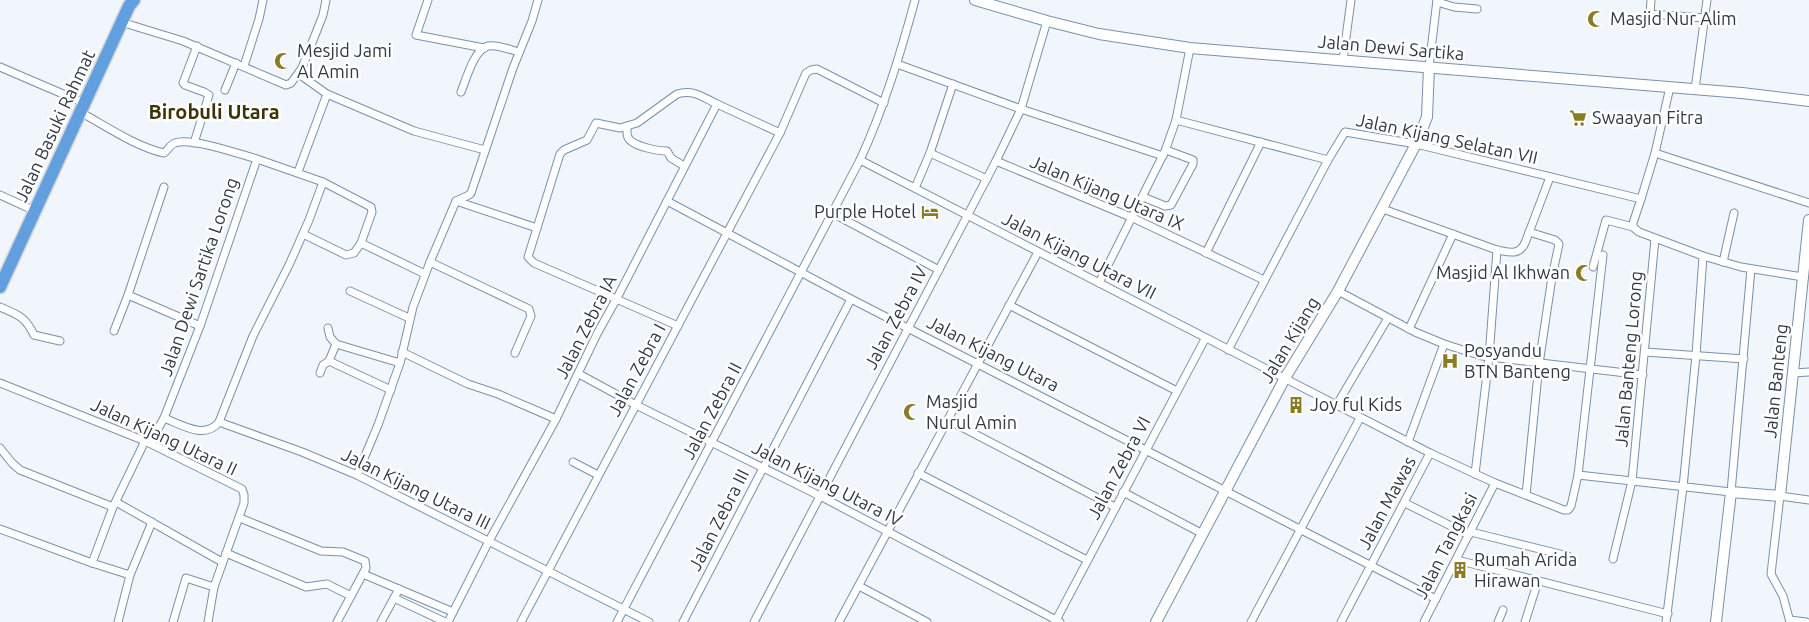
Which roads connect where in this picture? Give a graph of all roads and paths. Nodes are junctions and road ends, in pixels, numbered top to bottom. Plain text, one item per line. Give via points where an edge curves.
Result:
1 (263, 0) edge
2 (326, 0) edge
3 (428, 0) edge
4 (538, 0) edge
5 (915, 0) edge
6 (975, 0) edge
7 (1351, 0) edge
8 (1652, 0) edge
9 (1706, 0) edge
10 (1437, 1) edge
11 (131, 2) edge
12 (1477, 9) dead end
13 (1704, 18) junction
14 (1046, 21) junction
15 (121, 22) junction
16 (197, 46) junction
17 (484, 48) junction
18 (1190, 48) junction
19 (519, 52) junction
20 (1343, 60) junction
21 (236, 63) junction
22 (897, 64) junction
23 (244, 66) junction
24 (0, 67) edge
25 (302, 68) junction
26 (1429, 68) junction
27 (953, 84) junction
28 (1670, 87) junction
29 (1695, 89) junction
30 (224, 90) dead end
31 (461, 92) dead end
32 (327, 94) junction
33 (1809, 101) edge
34 (884, 103) junction
35 (717, 104) junction
36 (82, 108) junction
37 (1021, 109) junction
38 (1176, 120) junction
39 (627, 126) junction
40 (780, 133) junction
41 (1261, 142) junction
42 (194, 143) junction
43 (1416, 144) junction
44 (485, 150) junction
45 (930, 153) junction
46 (1165, 153) junction
47 (1655, 153) junction
48 (257, 159) junction
49 (860, 160) junction
50 (1328, 160) junction
51 (996, 161) junction
52 (684, 166) junction
53 (298, 172) junction
54 (1550, 177) junction
55 (987, 179) junction
56 (323, 182) junction
57 (164, 187) dead end
58 (915, 188) junction
59 (0, 195) edge
60 (1143, 197) junction
61 (1641, 199) junction
62 (456, 201) junction
63 (667, 201) junction
64 (1809, 203) edge
65 (1383, 209) junction
66 (35, 211) junction
67 (832, 213) junction
68 (1734, 213) dead end
69 (968, 216) junction
70 (1133, 218) junction
71 (1809, 220) edge
72 (1809, 225) edge
73 (1633, 227) junction
74 (536, 228) junction
75 (1529, 232) junction
76 (726, 233) junction
77 (303, 234) junction
78 (1453, 234) junction
79 (1655, 239) junction
80 (361, 243) junction
81 (1497, 250) junction
82 (1038, 252) junction
83 (1206, 253) junction
84 (1604, 255) dead end
85 (1703, 256) junction
86 (430, 262) junction
87 (1723, 262) junction
88 (1593, 267) dead end
89 (1751, 269) junction
90 (939, 270) junction
91 (801, 273) junction
92 (425, 274) junction
93 (1803, 277) junction
94 (1264, 280) junction
95 (1, 282) edge
96 (1099, 283) junction
97 (350, 291) dead end
98 (1338, 291) junction
99 (128, 295) junction
100 (617, 298) junction
101 (851, 299) junction
102 (1009, 304) junction
103 (0, 307) edge
104 (410, 318) junction
105 (1388, 318) junction
106 (200, 326) junction
107 (678, 326) junction
108 (908, 327) junction
109 (328, 328) dead end
110 (1409, 329) junction
111 (114, 330) dead end
112 (1206, 339) junction
113 (60, 341) dead end
114 (336, 344) junction
115 (1444, 344) junction
116 (1228, 350) junction
117 (402, 352) junction
118 (1645, 352) junction
119 (515, 353) dead end
120 (1696, 355) junction
121 (1489, 357) junction
122 (1744, 359) junction
123 (329, 361) junction
124 (400, 363) junction
125 (977, 363) junction
126 (1540, 364) junction
127 (1592, 369) junction
128 (1809, 372) edge
129 (320, 373) dead end
130 (579, 374) junction
131 (1793, 374) junction
132 (1643, 375) junction
133 (1285, 378) junction
134 (0, 383) edge
135 (391, 390) junction
136 (1177, 391) junction
137 (636, 405) junction
138 (1336, 406) junction
139 (164, 418) junction
140 (1360, 418) junction
141 (556, 419) junction
142 (948, 420) junction
143 (220, 422) junction
144 (148, 442) junction
145 (712, 442) junction
146 (1408, 442) junction
147 (0, 448) edge
148 (1146, 450) junction
149 (1430, 453) junction
150 (572, 462) dead end
151 (763, 467) junction
152 (918, 473) junction
153 (1475, 474) junction
154 (357, 475) junction
155 (598, 475) junction
156 (1578, 475) junction
157 (1632, 481) junction
158 (1495, 483) junction
159 (1683, 487) junction
160 (1225, 491) junction
161 (1123, 492) junction
162 (1731, 492) junction
163 (1526, 495) junction
164 (820, 496) junction
165 (1780, 496) junction
166 (1809, 500) edge
167 (1405, 503) junction
168 (114, 504) junction
169 (1115, 507) junction
170 (240, 518) junction
171 (152, 522) junction
172 (0, 529) edge
173 (1300, 529) junction
174 (886, 532) junction
175 (1470, 533) junction
176 (1203, 534) junction
177 (490, 540) junction
178 (226, 553) junction
179 (1568, 556) dead end
180 (1612, 559) dead end
181 (1087, 560) junction
182 (1457, 560) junction
183 (222, 562) junction
184 (92, 563) junction
185 (1370, 566) junction
186 (547, 570) junction
187 (363, 574) junction
188 (130, 575) junction
189 (1538, 581) junction
190 (859, 586) junction
191 (214, 587) junction
192 (399, 589) junction
193 (351, 596) junction
194 (394, 598) junction
195 (1436, 599) junction
196 (624, 609) junction
197 (1503, 610) dead end
198 (453, 612) junction
199 (1667, 618) edge
200 (1057, 621) edge
201 (1790, 621) edge
202 (118, 622) edge
203 (173, 622) edge
204 (208, 622) edge
205 (337, 622) edge
206 (381, 622) edge
207 (446, 622) edge
208 (521, 622) edge
209 (617, 622) edge
210 (648, 622) edge
211 (683, 622) edge
212 (754, 622) edge
213 (839, 622) edge
214 (927, 622) edge
215 (1156, 622) edge
216 (1251, 622) edge
217 (1341, 622) edge
218 (1424, 622) edge
219 (1498, 622) edge
220 (1525, 622) edge
221 (1716, 622) edge
222 (1806, 622) edge

1 - 23 street
2 - 25 street
3 - 17 street via 416,35
4 - 19 street
5 - 22 street, Jalan Zebra II
6 - 14 street, Jalan Dewi Sartika
7 - 20 street
8 - 13 street via 1650,14
9 - 13 street
10 - 12 street via 1454,7
10 - 26 street
11 - 15 highway, Jalan Basuki Rahmat
13 - 29 street
14 - 18 street, Jalan Dewi Sartika via 1108,36
14 - 37 street, Jalan Zebra IV
15 - 16 street
15 - 36 highway, Jalan Basuki Rahmat
16 - 21 street
16 - 42 street via 183,83 208,96
17 - 19 street via 489,46
17 - 31 street via 474,58
18 - 20 street, Jalan Dewi Sartika
18 - 38 street
19 - 44 street
20 - 26 street, Jalan Dewi Sartika
21 - 23 street
21 - 30 street
22 - 27 street
22 - 34 street, Jalan Zebra II
23 - 25 street via 286,85
24 - 36 street
25 - 32 street via 303,77
26 - 28 street, Jalan Dewi Sartika
26 - 43 street, Jalan Kijang via 1426,122
27 - 37 street
27 - 45 street
28 - 29 street, Jalan Dewi Sartika
28 - 47 street
29 - 33 street, Jalan Dewi Sartika
32 - 44 street via 414,131
32 - 53 street
34 - 40 street, Jalan Zebra I via 817,69 811,70 806,73
34 - 49 street, Jalan Zebra II
35 - 39 street via 685,91 637,123
35 - 40 street
35 - 52 street, Jalan Zebra IA
36 - 42 street via 157,152 164,153 176,142
36 - 66 highway, Jalan Basuki Rahmat
37 - 46 street
37 - 51 street, Jalan Zebra IV
38 - 41 street
38 - 46 street
39 - 52 street via 627,136 631,141 667,152
39 - 74 street via 620,128 596,123 587,140 560,154
40 - 76 street, Jalan Zebra I
41 - 50 street
41 - 83 street
42 - 48 street
43 - 50 street, Jalan Kijang Selatan VII via 1347,131
43 - 54 street, Jalan Kijang Selatan VII
43 - 65 street, Jalan Kijang
44 - 62 street via 471,192
45 - 55 street
45 - 58 street
46 - 60 street
46 - 60 street via 1192,160 1193,164 1171,205
47 - 61 street
47 - 64 street
48 - 53 street
48 - 106 street, Jalan Dewi Sartika Lorong
49 - 58 street, Jalan Kijang Utara VII
49 - 67 street, Jalan Zebra II
50 - 94 street, Jalan Kijang Selatan VII
51 - 55 street, Jalan Zebra IV
51 - 70 street, Jalan Kijang Utara IX
52 - 63 street, Jalan Zebra IA
53 - 56 street
54 - 61 street, Jalan Kijang Selatan VII
54 - 75 street
55 - 69 street, Jalan Zebra IV
56 - 77 street
56 - 80 street via 372,209
57 - 99 street
58 - 69 street, Jalan Kijang Utara VII
59 - 66 street
60 - 70 street
61 - 73 street
62 - 74 street
62 - 86 street
63 - 76 street, Jalan Kijang Utara
63 - 100 street, Jalan Zebra IA
65 - 78 street
65 - 98 street, Jalan Kijang
66 - 95 highway, Jalan Basuki Rahmat
67 - 90 street
67 - 91 street, Jalan Zebra II
68 - 87 street
69 - 82 street, Jalan Kijang Utara VII
69 - 90 street, Jalan Zebra IV
70 - 83 street, Jalan Kijang Utara IX
70 - 96 street
71 - 72 street, Jalan Banteng
72 - 93 street, Jalan Banteng
73 - 79 street
73 - 88 street via 1606,220
74 - 100 street via 528,256 534,263
75 - 81 street via 1519,252
75 - 126 street via 1559,244 1552,272
76 - 91 street, Jalan Kijang Utara
76 - 107 street, Jalan Zebra I
77 - 80 street via 346,255 354,253
77 - 143 street via 254,336
78 - 81 street
78 - 110 street
79 - 85 street
79 - 118 street, Jalan Banteng Lorong
80 - 92 street
81 - 121 street
82 - 96 street, Jalan Kijang Utara VII
82 - 102 street
83 - 94 street, Jalan Kijang Utara IX
84 - 127 street, Jalan Banteng Lorong
85 - 87 street
85 - 120 street
86 - 92 street
86 - 119 street via 529,309 531,316
87 - 89 street
89 - 93 street
89 - 122 street, Jalan Banteng
90 - 108 street, Jalan Zebra IV
91 - 101 street, Jalan Kijang Utara
91 - 145 street, Jalan Zebra II
92 - 104 street
93 - 131 street, Jalan Banteng
94 - 116 street, Jalan Kijang Selatan VII
96 - 112 street, Jalan Kijang Utara VII
97 - 104 street
98 - 105 street
98 - 133 street, Jalan Kijang
99 - 106 street
99 - 111 street
100 - 107 street
100 - 130 street, Jalan Zebra IA
101 - 108 street, Jalan Kijang Utara
101 - 151 street, Jalan Zebra III
102 - 125 street
102 - 136 street
103 - 113 street via 21,316 34,334
104 - 117 street
105 - 110 street
105 - 138 street
106 - 139 street, Jalan Dewi Sartika Lorong
107 - 137 street, Jalan Zebra I
108 - 125 street, Jalan Kijang Utara
108 - 164 street, Jalan Zebra IV
109 - 114 street
110 - 115 street
112 - 116 street, Jalan Kijang Utara VII
112 - 136 street, Jalan Zebra VI
114 - 123 street
114 - 124 street
115 - 121 street
115 - 146 street
116 - 133 street, Jalan Kijang Utara VII
117 - 124 street
117 - 141 street via 468,384
118 - 120 street
118 - 132 street, Jalan Banteng Lorong
120 - 122 street
120 - 159 street
121 - 126 street
121 - 153 street
122 - 162 street, Jalan Banteng
123 - 129 street
123 - 135 street
124 - 135 street
125 - 142 street
125 - 148 street, Jalan Kijang Utara
126 - 127 street
126 - 163 street
127 - 132 street
127 - 156 street, Jalan Banteng Lorong
128 - 131 street
130 - 137 street, Jalan Kijang Utara IV
130 - 141 street, Jalan Zebra IA
131 - 165 street, Jalan Banteng
132 - 157 street, Jalan Banteng Lorong
133 - 138 street, Jalan Kijang Utara VII
133 - 160 street, Jalan Kijang
134 - 144 street, Jalan Kijang Utara II
135 - 154 street
136 - 148 street, Jalan Zebra VI
137 - 145 street, Jalan Kijang Utara IV
137 - 155 street, Jalan Zebra I
138 - 140 street, Jalan Banteng Lorong
139 - 143 street via 204,432
139 - 144 street, Jalan Dewi Sartika Lorong
140 - 146 street, Jalan Banteng Lorong
140 - 173 street
141 - 177 street, Jalan Zebra IA
142 - 152 street
142 - 169 street
143 - 154 street, Jalan Kijang Utara III
144 - 168 street, Jalan Dewi Sartika Lorong
144 - 170 street, Jalan Kijang Utara II via 242,489 245,498
145 - 151 street, Jalan Kijang Utara IV
145 - 196 street, Jalan Zebra II
146 - 149 street, Jalan Banteng Lorong
147 - 168 street via 20,470
148 - 160 street, Jalan Kijang Utara
148 - 161 street, Jalan Zebra VI
149 - 153 street, Jalan Banteng Lorong
149 - 167 street, Jalan Mawas
150 - 155 street
151 - 164 street, Jalan Kijang Utara IV
151 - 211 street, Jalan Zebra III
152 - 174 street
152 - 181 street
153 - 158 street, Jalan Banteng Lorong
154 - 177 street, Jalan Kijang Utara III
155 - 186 street, Jalan Zebra I
156 - 157 street
156 - 163 street, Jalan Banteng Lorong via 1568,510
157 - 159 street
157 - 180 street, Jalan Banteng Lorong
158 - 163 street, Jalan Banteng Lorong
158 - 175 street, Jalan Tangkasi
159 - 162 street
159 - 199 street
160 - 173 street, Jalan Mawas
160 - 176 street, Jalan Kijang
161 - 169 street, Jalan Zebra VI
161 - 176 street
162 - 165 street
162 - 221 street, Jalan Banteng
164 - 174 street, Jalan Kijang Utara IV
164 - 212 street, Jalan Zebra IV
165 - 166 street
165 - 201 street via 1771,574 1783,596
167 - 175 street
167 - 185 street, Jalan Mawas
168 - 171 street
168 - 184 street, Jalan Dewi Sartika Lorong
169 - 181 street, Jalan Zebra VI
170 - 178 street, Jalan Kijang Utara II
170 - 187 street via 321,551 343,552 365,561
171 - 183 street
171 - 188 street
172 - 184 street
173 - 185 street, Jalan Mawas
173 - 216 street
174 - 190 street
174 - 200 street, Jalan Kijang Utara IV
175 - 179 street
175 - 182 street, Jalan Tangkasi
176 - 215 street, Jalan Kijang
177 - 186 street, Jalan Kijang Utara III
177 - 198 street, Jalan Zebra IA
178 - 183 street, Jalan Kijang Utara II
178 - 193 street via 306,587 327,584
181 - 200 street, Jalan Zebra VI
182 - 189 street
182 - 195 street, Jalan Tangkasi
183 - 191 street, Jalan Kijang Utara II
184 - 188 street
185 - 195 street, Jalan Mawas
185 - 217 street, Jalan Mawas
186 - 196 street, Jalan Kijang Utara III
186 - 208 street, Jalan Zebra I
187 - 192 street
187 - 193 street
188 - 202 street
189 - 199 street
189 - 220 street
190 - 213 street
190 - 214 street
191 - 203 street via 186,578
191 - 204 street, Jalan Kijang Utara II
192 - 194 street
192 - 198 street
193 - 205 street
194 - 206 street
194 - 207 street
195 - 218 street, Jalan Tangkasi
196 - 209 street, Jalan Zebra II
196 - 210 street, Jalan Kijang Utara III
197 - 219 street
198 - 207 street, Jalan Zebra IA
201 - 222 street

